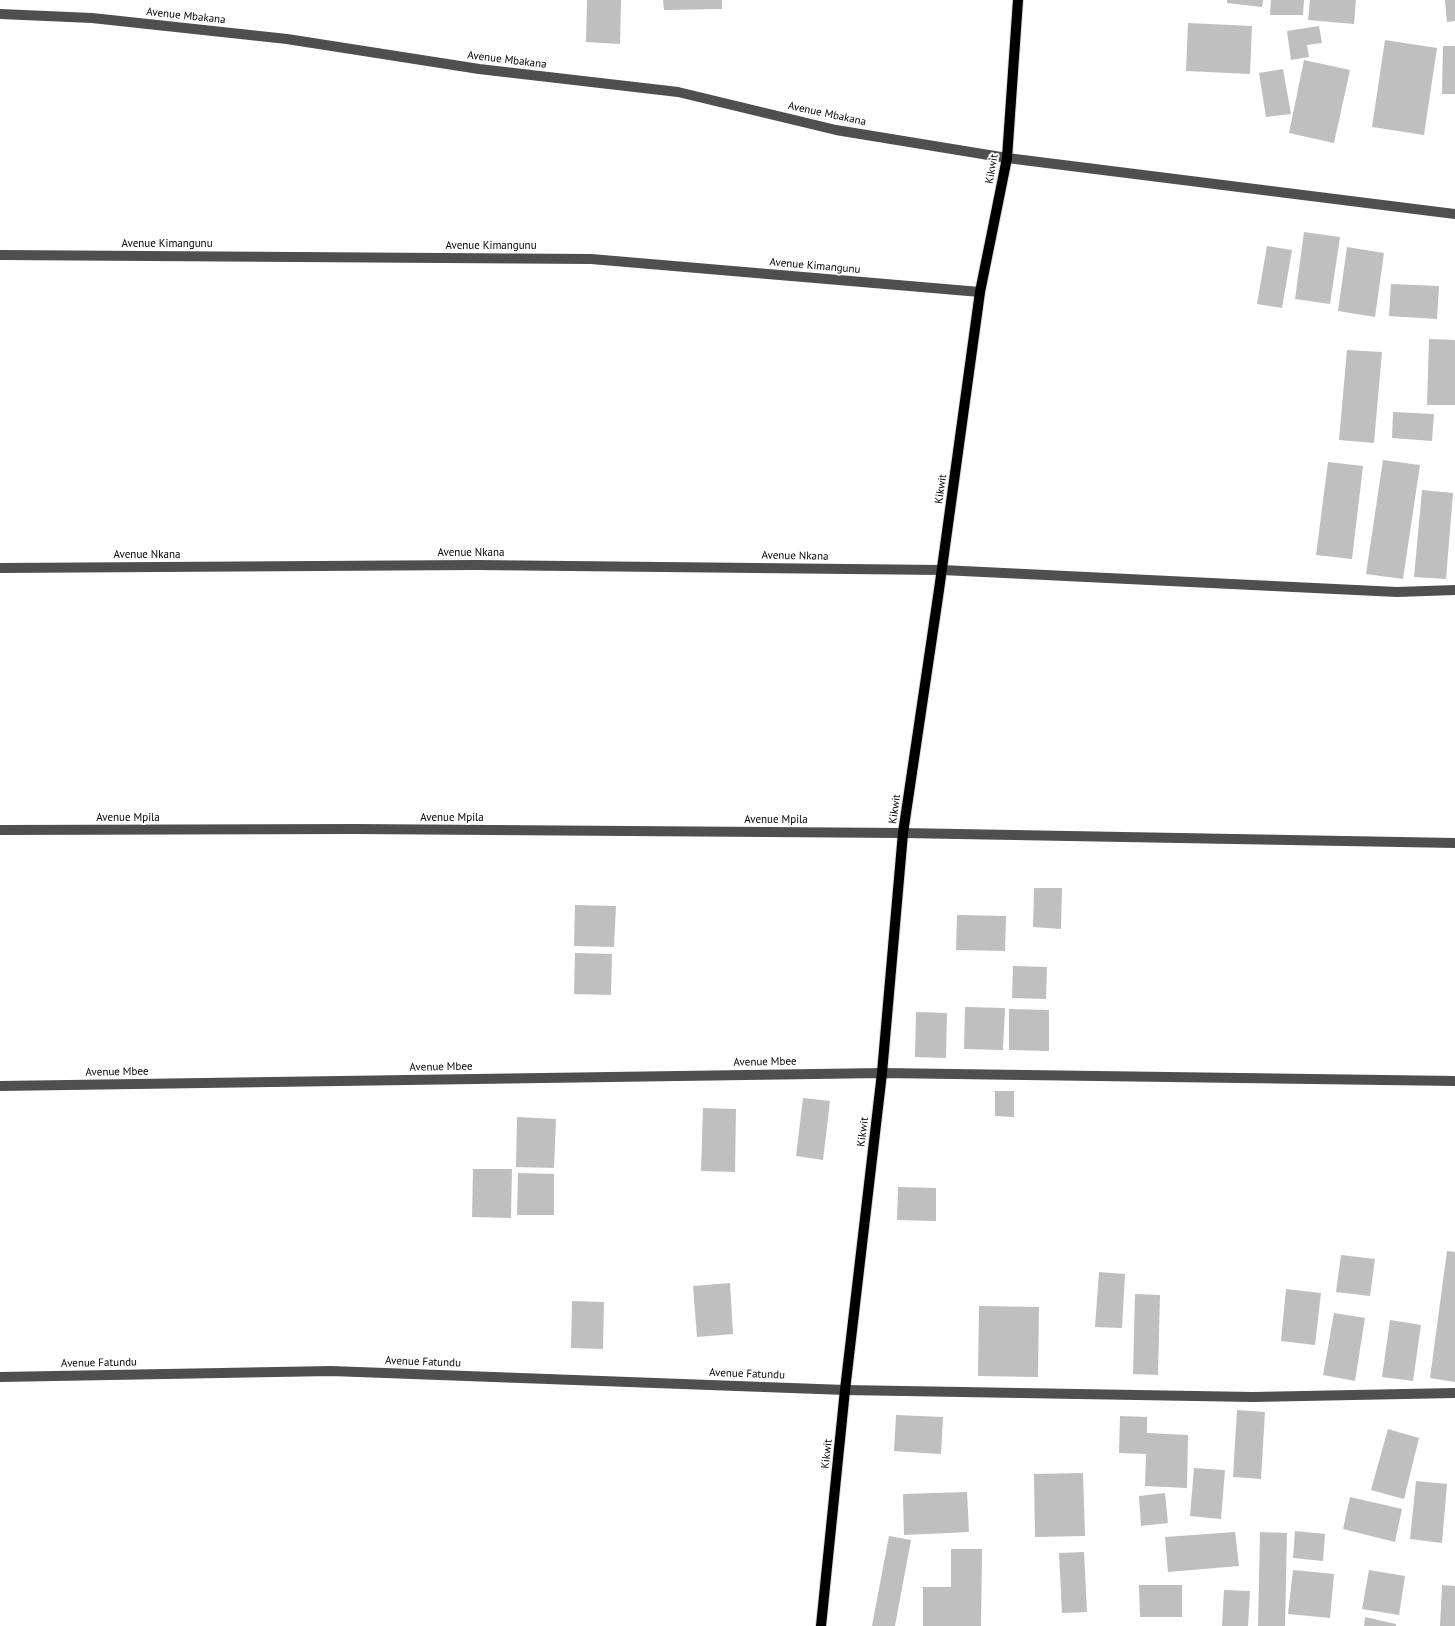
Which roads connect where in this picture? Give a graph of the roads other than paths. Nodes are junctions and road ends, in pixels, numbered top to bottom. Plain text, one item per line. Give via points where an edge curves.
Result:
1 (1018, 0) edge
2 (0, 14) edge
3 (1007, 158) junction
4 (1455, 214) edge
5 (0, 255) edge
6 (980, 292) junction
7 (0, 568) edge
8 (942, 570) junction
9 (1455, 590) edge
10 (0, 830) edge
11 (903, 833) junction
12 (1455, 843) edge
13 (882, 1072) junction
14 (1455, 1081) edge
15 (0, 1086) edge
16 (0, 1377) edge
17 (845, 1390) junction
18 (1455, 1393) edge
19 (821, 1626) edge

1 - 3 main road, Kikwit
2 - 3 street, Avenue Mbakana via 92,18 287,39 479,69 678,92 836,130
3 - 4 street, Avenue Mbakana
3 - 6 main road, Kikwit
5 - 6 street, Avenue Kimangunu via 591,259
6 - 8 main road, Kikwit
7 - 8 street, Avenue Nkana via 476,565
8 - 9 street, Avenue Nkana via 1397,592
8 - 11 main road, Kikwit
10 - 11 street, Avenue Mpila via 362,829
11 - 12 street, Avenue Mpila
11 - 13 main road, Kikwit
13 - 14 street, Avenue Mbee
13 - 15 street, Avenue Mbee
13 - 17 main road, Kikwit
16 - 17 street, Avenue Fatundu via 331,1371
17 - 18 street, Avenue Fatundu via 1253,1397
17 - 19 main road, Kikwit

